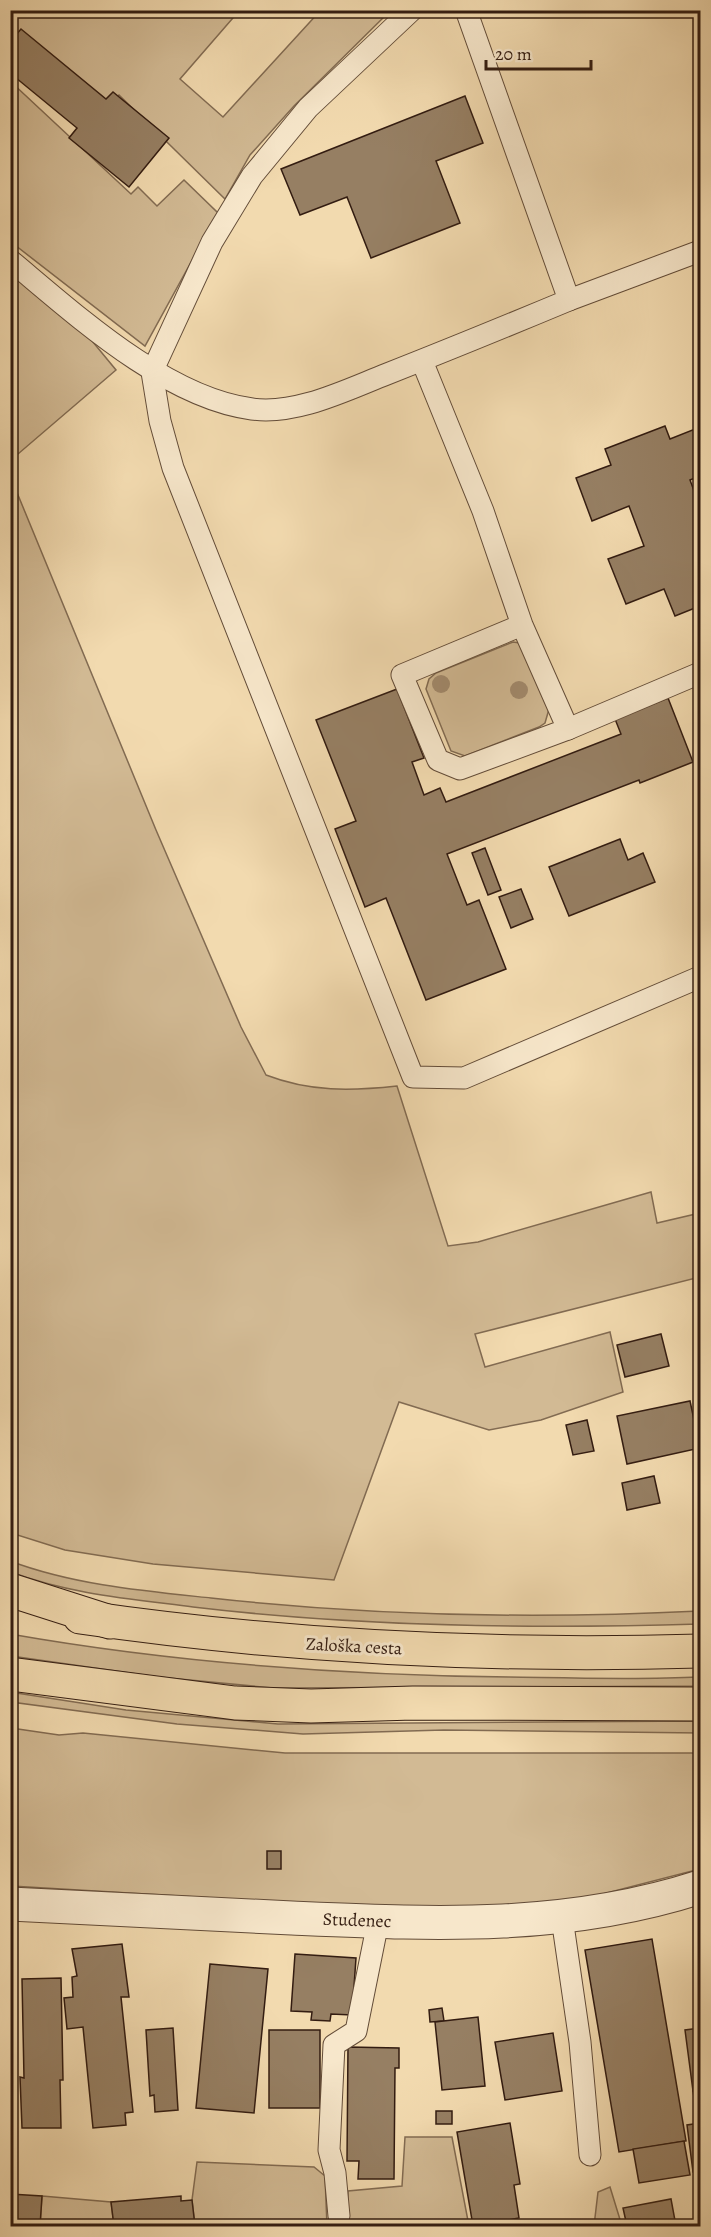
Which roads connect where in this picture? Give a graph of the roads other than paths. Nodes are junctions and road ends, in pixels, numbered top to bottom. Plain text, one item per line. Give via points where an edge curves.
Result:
1 (412, 10) edge
2 (466, 10) edge
3 (700, 251) edge
4 (10, 260) edge
5 (569, 300) junction
6 (422, 361) junction
7 (152, 372) junction
8 (522, 625) junction
9 (700, 673) edge
10 (568, 729) junction
11 (700, 978) edge
12 (10, 1590) edge
13 (10, 1607) edge
14 (110, 1622) junction
15 (700, 1651) edge
16 (10, 1674) edge
17 (700, 1704) edge
18 (700, 1887) edge
19 (10, 1904) edge
20 (562, 1918) junction
21 (378, 1922) junction
22 (590, 2155) dead end
23 (339, 2216) dead end

1 - 7 lane via 308,108 252,176 212,242
2 - 5 lane
3 - 5 lane
4 - 7 lane
5 - 6 lane
6 - 7 lane via 300,406 253,410 203,397
6 - 8 lane via 483,511
7 - 11 lane via 172,468 413,1077 464,1078
8 - 10 lane
8 - 10 lane via 402,675 438,760 460,769
9 - 10 lane
12 - 14 main road
13 - 14 main road, Zaloška cesta
14 - 15 main road, Zaloška cesta via 363,1648
16 - 17 main road via 235,1703
18 - 20 street, Studenec via 661,1900
19 - 21 street, Studenec
20 - 21 street, Studenec via 515,1923
20 - 22 lane via 580,2042
21 - 23 lane via 356,2031 334,2045 329,2150

